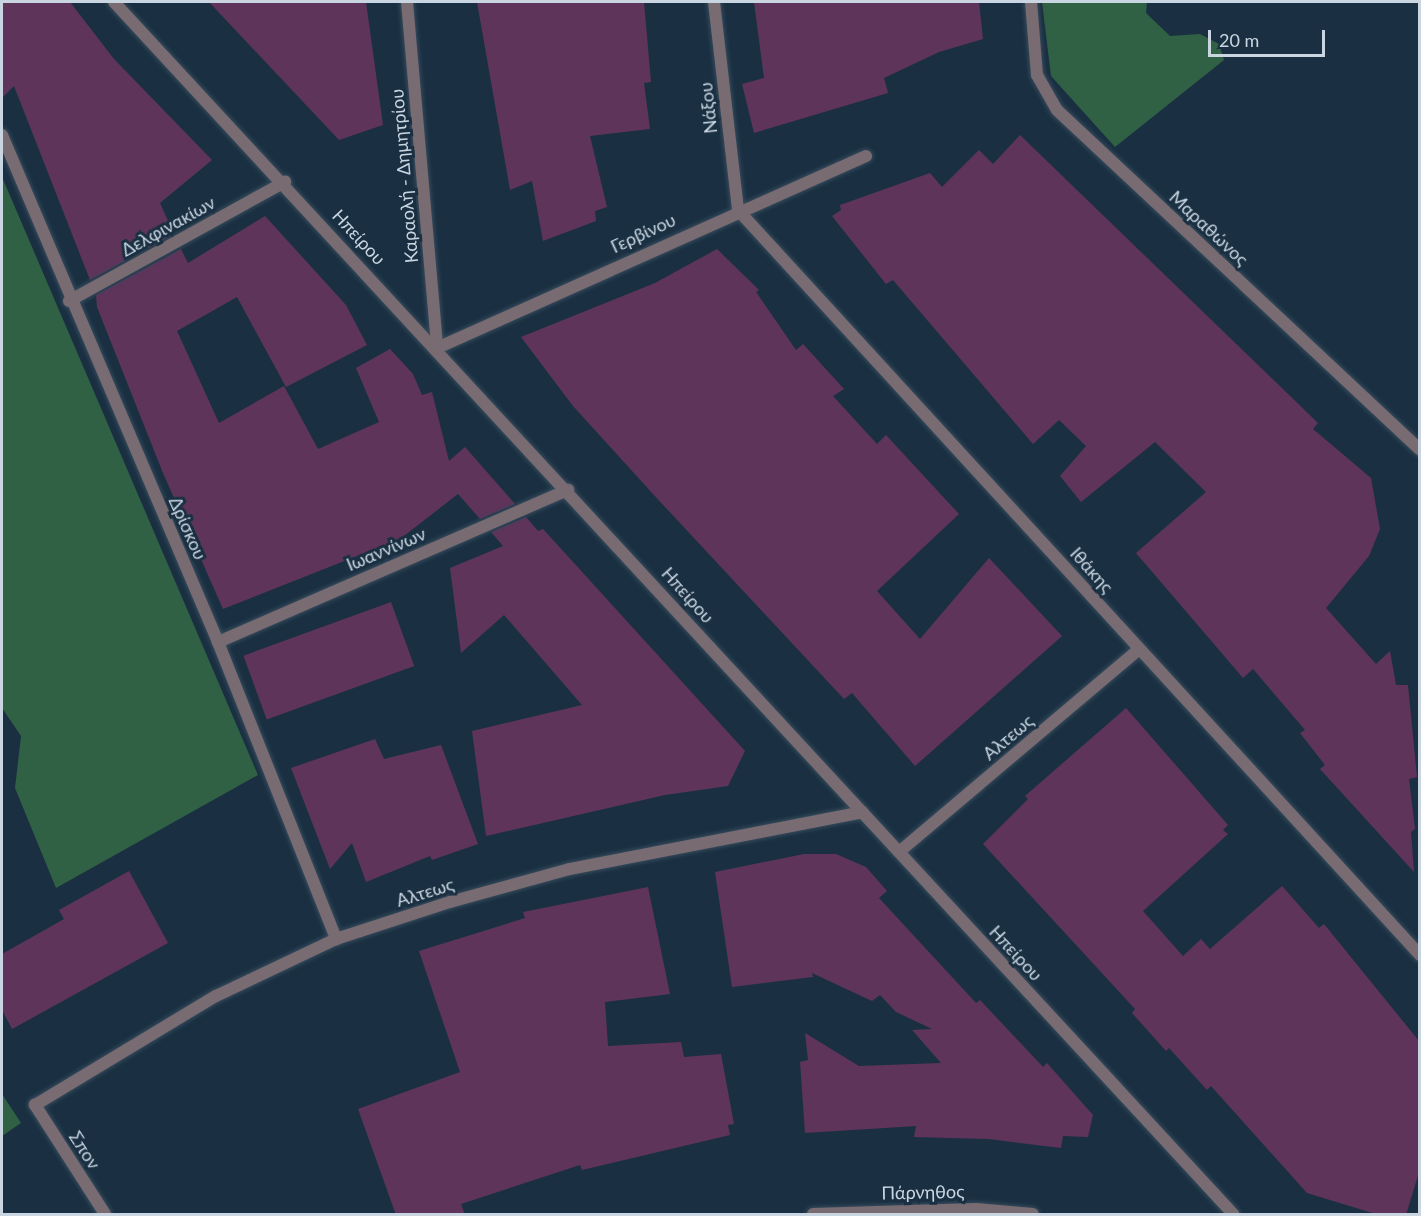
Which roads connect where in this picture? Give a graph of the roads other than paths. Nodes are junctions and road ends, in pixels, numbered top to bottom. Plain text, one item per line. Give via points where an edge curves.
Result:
1 (114, 2) edge
2 (407, 2) edge
3 (714, 2) edge
4 (1031, 2) edge
5 (2, 135) edge
6 (866, 156) dead end
7 (285, 182) junction
8 (738, 210) junction
9 (69, 301) junction
10 (437, 348) junction
11 (1419, 450) edge
12 (568, 490) junction
13 (218, 642) junction
14 (1139, 649) junction
15 (862, 812) junction
16 (899, 852) junction
17 (336, 939) junction
18 (1419, 955) edge
19 (35, 1105) joint
20 (105, 1215) edge
21 (813, 1215) edge
22 (1033, 1215) edge
23 (1233, 1215) edge

1 - 7 street, Ηπείρου
2 - 10 street, Καραολή - Δημητρίου
3 - 8 street, Νάξου
4 - 11 street, Μαραθώνος via 1037,75 1057,110
5 - 9 street, Δρίσκου
6 - 8 street, Γερβίνου
7 - 9 street, Δελφινακίων
7 - 10 street, Ηπείρου
8 - 10 street, Γερβίνου
8 - 14 street, Ιθάκης
9 - 13 street, Δρίσκου
10 - 12 street, Ηπείρου
12 - 13 street, Ιωαννίνων
12 - 15 street, Ηπείρου
13 - 17 street, Δρίσκου
14 - 16 street, Αλτεως
14 - 18 street, Ιθάκης
15 - 16 street, Ηπείρου
15 - 17 street, Αλτεως via 570,869
16 - 23 street, Ηπείρου
17 - 19 street, Αλτεως via 216,996
19 - 20 street, Σπον
21 - 22 street, Πάρνηθος via 976,1209

